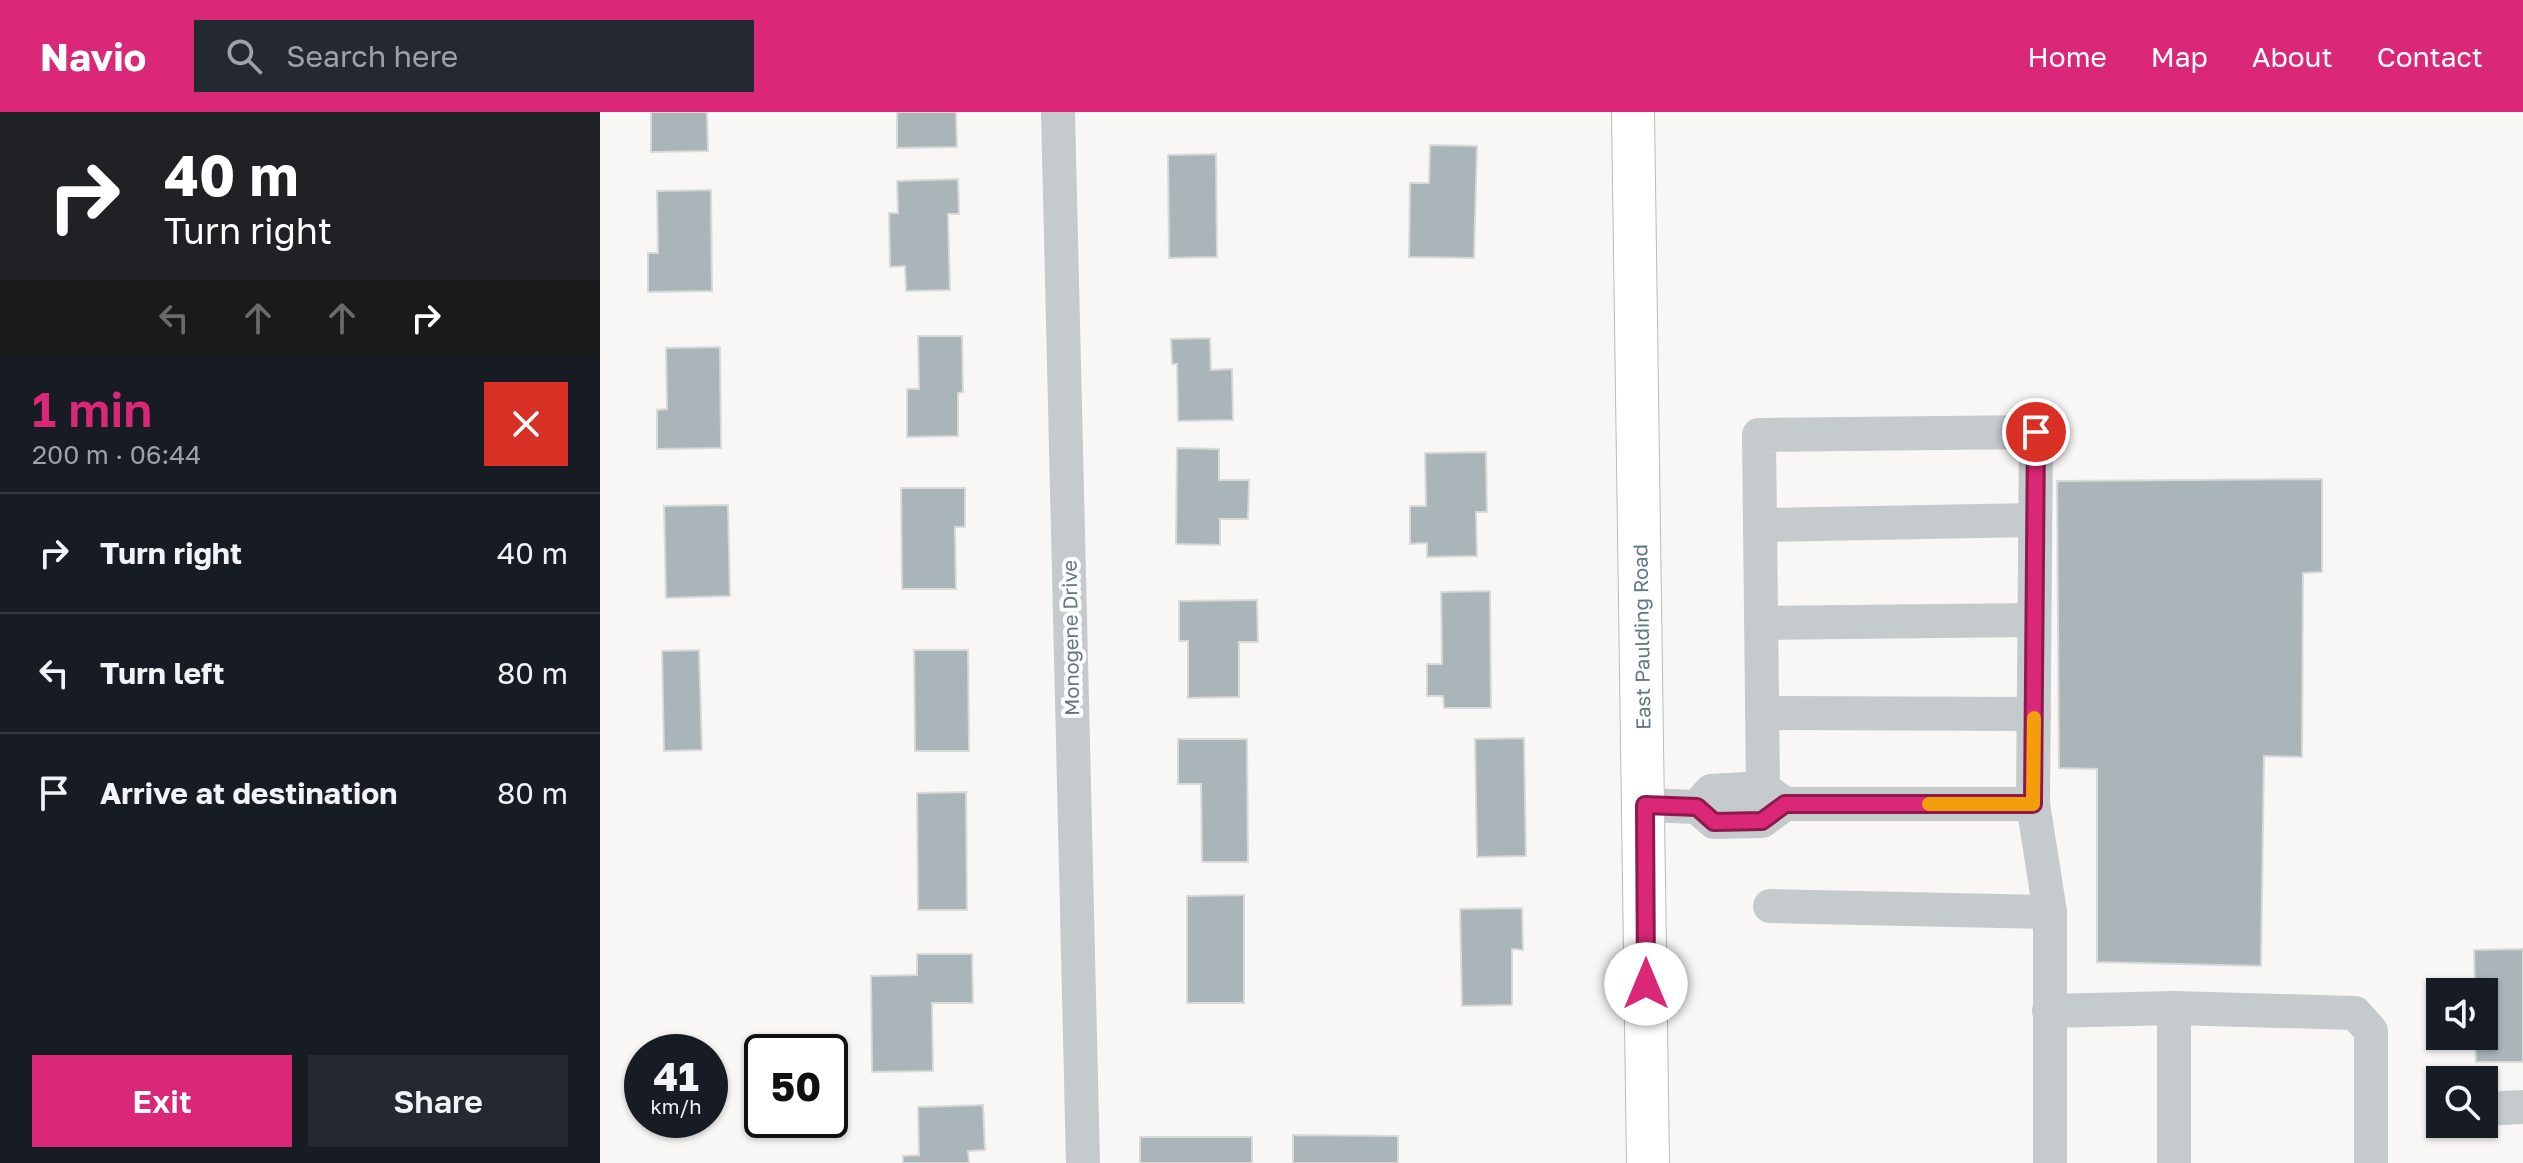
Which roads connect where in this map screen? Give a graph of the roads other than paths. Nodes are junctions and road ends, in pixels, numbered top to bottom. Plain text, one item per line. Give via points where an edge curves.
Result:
1 (1058, 112) edge
2 (1633, 112) edge
3 (2035, 520) junction
4 (1760, 525) junction
5 (2034, 620) junction
6 (1761, 623) junction
7 (1762, 713) junction
8 (2034, 714) junction
9 (1774, 796) junction
10 (2033, 804) junction
11 (1645, 805) junction
12 (1770, 906) dead end
13 (2050, 912) junction
14 (2174, 1008) junction
15 (2049, 1011) junction
16 (2523, 1107) edge
17 (2498, 1108) edge
18 (1083, 1163) edge
19 (1648, 1163) edge
20 (2050, 1163) edge
21 (2174, 1163) edge
22 (2371, 1163) edge

1 - 18 street, Monogene Drive
2 - 11 main road, East Paulding Road
3 - 4 street
3 - 4 street via 2036,432 1759,435
3 - 5 street
4 - 6 street
5 - 6 street
5 - 8 street
6 - 7 street
7 - 8 street
7 - 9 street
8 - 10 street
9 - 10 street
9 - 11 street via 1711,791 1697,807
10 - 13 street
11 - 19 main road, East Paulding Road
12 - 13 street
13 - 15 street
14 - 15 street
14 - 21 street
14 - 22 street via 2355,1013 2371,1031
15 - 20 street
16 - 17 street

